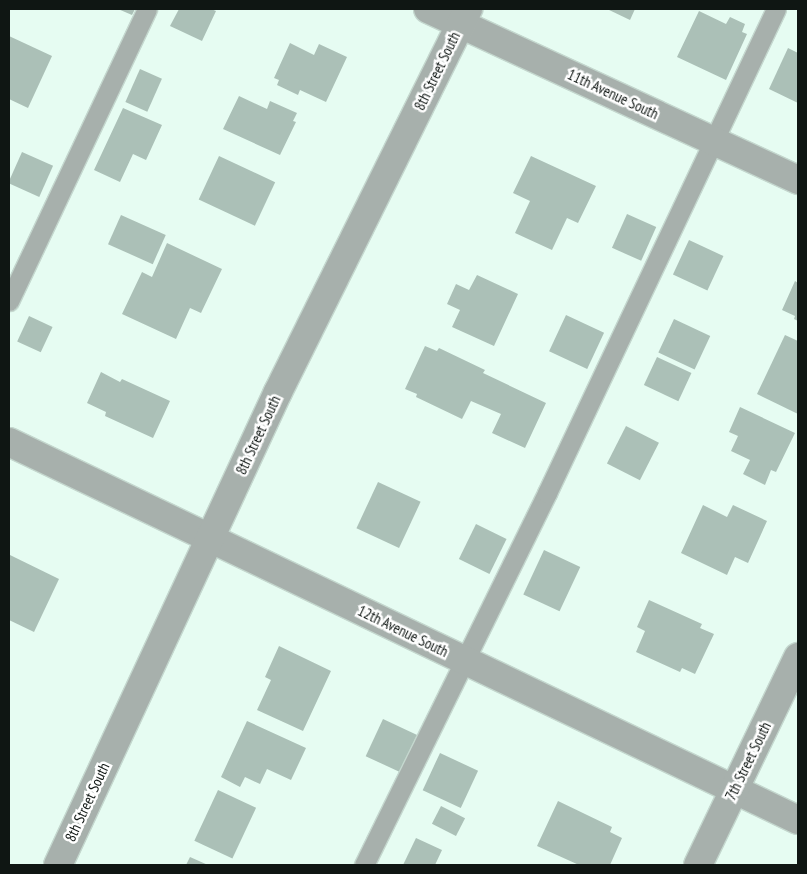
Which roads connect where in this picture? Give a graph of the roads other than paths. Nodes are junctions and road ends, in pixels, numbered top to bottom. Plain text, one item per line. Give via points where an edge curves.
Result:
1 (148, 9) edge
2 (428, 9) edge
3 (776, 9) edge
4 (464, 16) edge
5 (713, 141) junction
6 (798, 180) edge
7 (9, 301) edge
8 (9, 442) edge
9 (210, 539) junction
10 (798, 656) edge
11 (464, 660) junction
12 (734, 789) junction
13 (798, 820) edge
14 (58, 865) edge
15 (364, 865) edge
16 (698, 865) edge

1 - 7 lane
2 - 4 street, 11th Avenue South
3 - 5 lane
4 - 5 street, 11th Avenue South
4 - 9 street, 8th Street South via 278,392
5 - 6 street, 11th Avenue South
5 - 11 lane via 547,493
8 - 9 street, 12th Avenue South
9 - 11 street, 12th Avenue South
9 - 14 street, 8th Street South
10 - 12 street, 7th Street South
11 - 12 street, 12th Avenue South
11 - 15 lane
12 - 13 street, 12th Avenue South
12 - 16 street, 7th Street South

